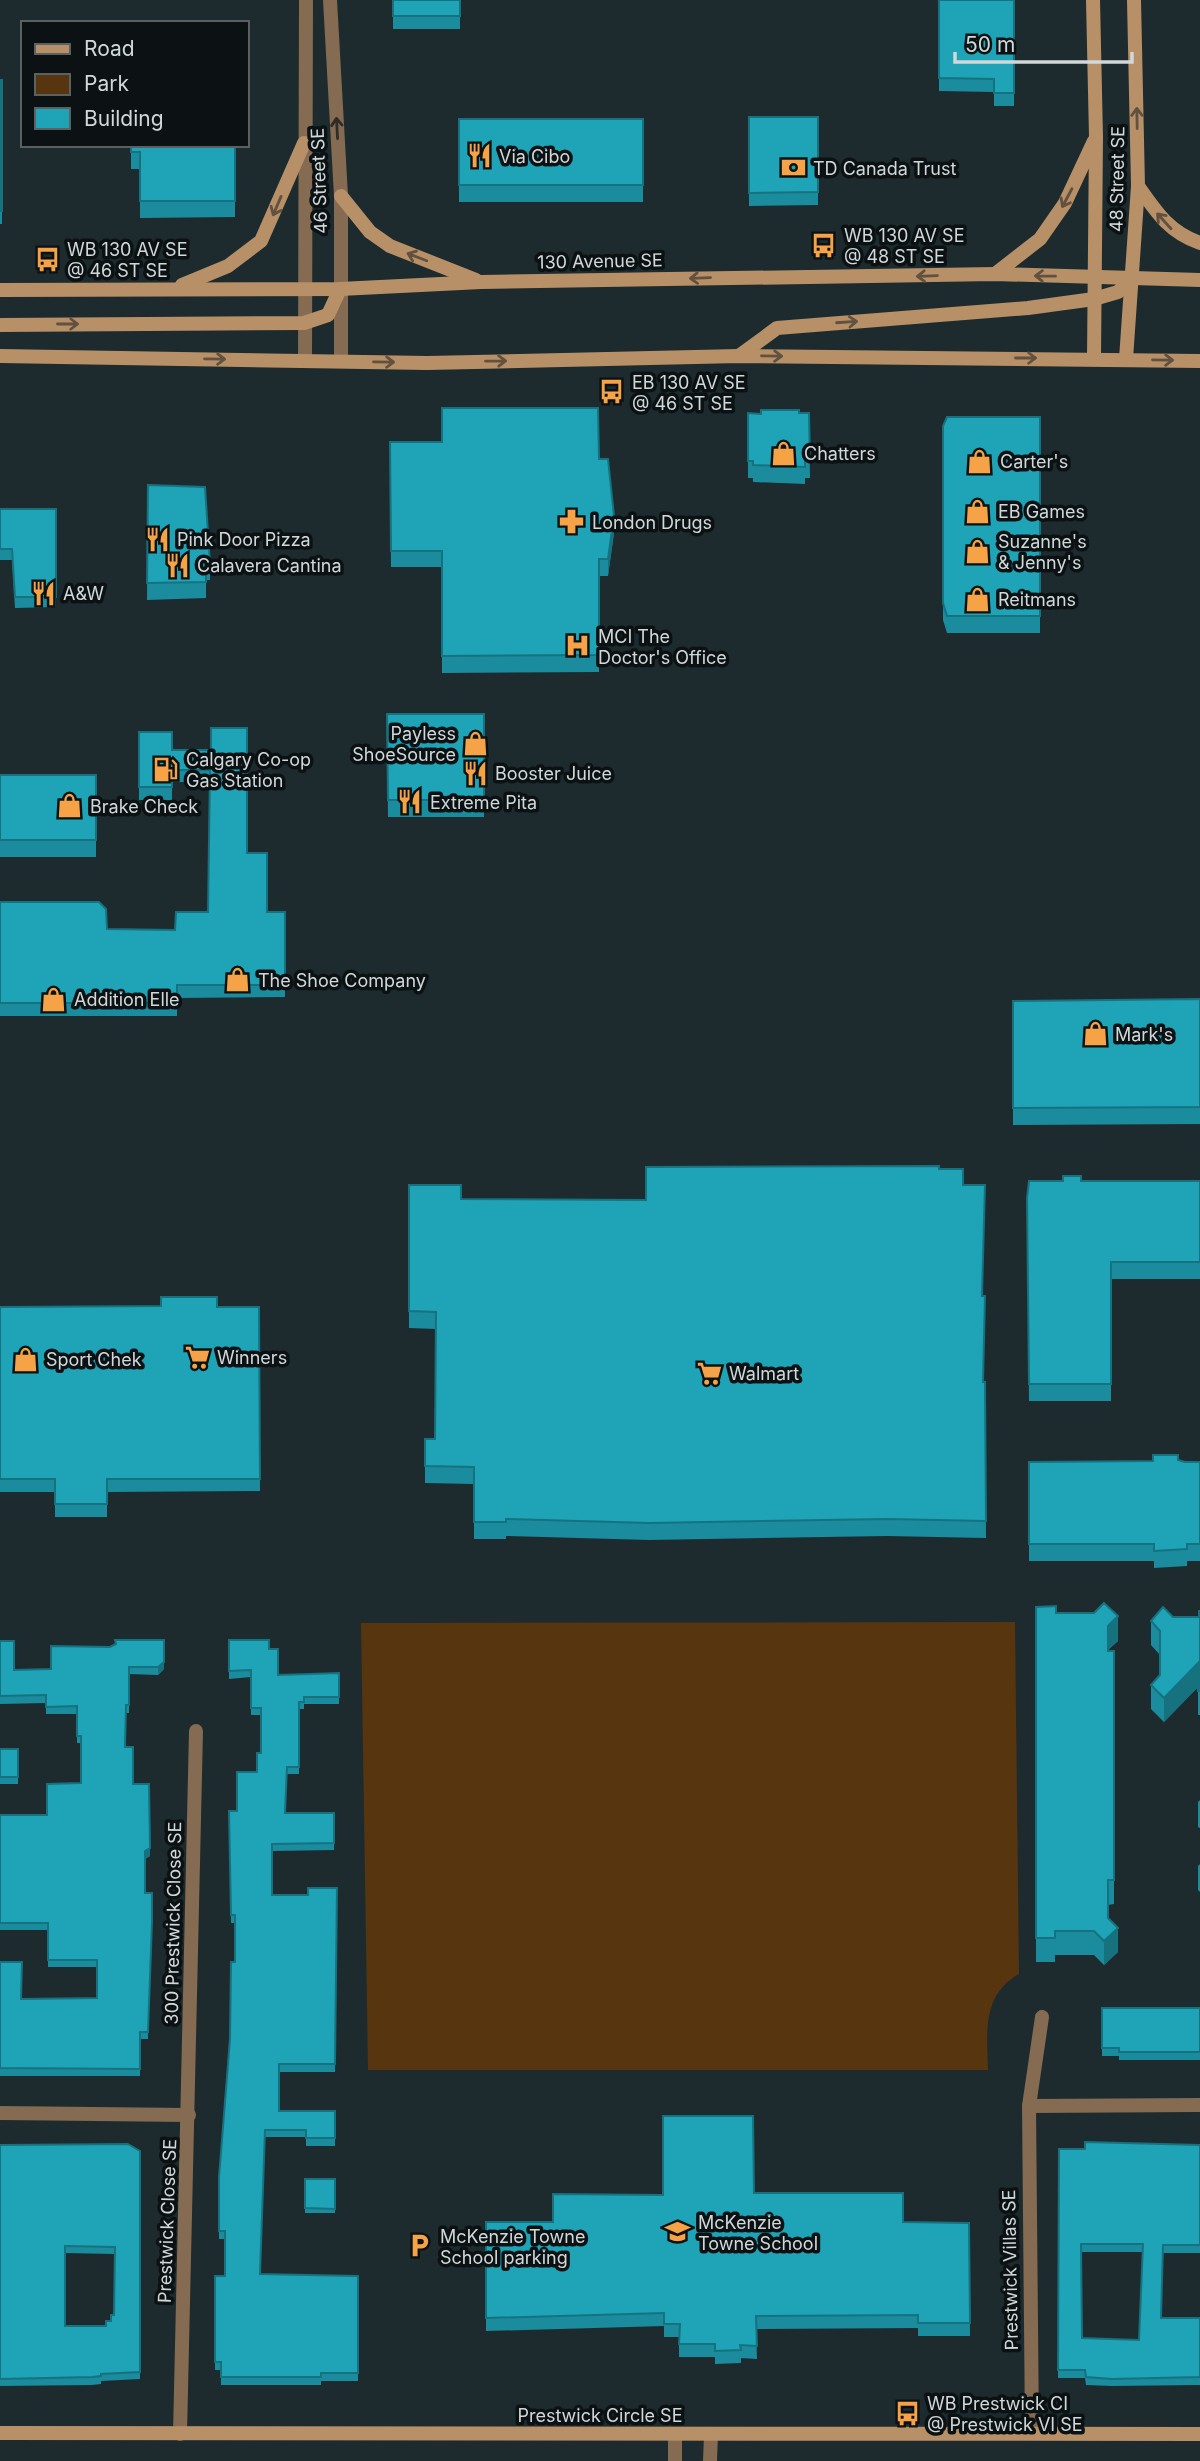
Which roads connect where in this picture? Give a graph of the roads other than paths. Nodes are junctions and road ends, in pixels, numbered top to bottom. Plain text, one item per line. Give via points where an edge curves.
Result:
1 (306, 0) edge
2 (330, 0) edge
3 (1093, 0) edge
4 (1134, 0) edge
5 (1096, 137) junction
6 (304, 143) junction
7 (1138, 187) junction
8 (341, 196) junction
9 (1200, 243) edge
10 (995, 274) junction
11 (1094, 277) junction
12 (1132, 278) junction
13 (1200, 280) edge
14 (481, 282) junction
15 (176, 287) junction
16 (303, 288) junction
17 (340, 289) junction
18 (0, 290) edge
19 (1094, 299) junction
20 (303, 323) junction
21 (0, 325) edge
22 (0, 356) edge
23 (739, 356) junction
24 (1094, 358) junction
25 (1126, 359) junction
26 (305, 360) junction
27 (1200, 361) edge
28 (341, 362) junction
29 (196, 1731) dead end
30 (1042, 2017) dead end
31 (1200, 2105) edge
32 (1028, 2106) junction
33 (0, 2113) edge
34 (190, 2115) junction
35 (0, 2433) edge
36 (180, 2434) junction
37 (675, 2434) junction
38 (1032, 2434) junction
39 (1200, 2434) edge
40 (711, 2435) junction
41 (675, 2461) edge
42 (710, 2461) edge

1 - 6 street, 46 Street SE
8 -> 2 street, 46 Street SE
3 - 5 main road, 48 Street SE
7 -> 4 main road, 48 Street SE
5 -> 10 main road via 1065,203 1040,239
5 - 11 main road, 48 Street SE
6 -> 15 main road via 261,242 228,266
6 - 16 street, 46 Street SE
9 -> 7 main road via 1165,224
7 - 12 main road, 48 Street SE
14 -> 8 main road via 390,246 370,232
8 - 17 street, 46 Street SE
11 -> 10 main road, 130 Avenue SE
10 -> 14 main road, 130 Avenue SE
11 - 12 main road, 130 Avenue SE
11 - 19 main road, 48 Street SE
12 - 13 main road, 130 Avenue SE
12 - 19 main road via 1118,292
12 - 25 main road, 48 Street SE
14 - 17 main road, 130 Avenue SE
15 - 16 main road, 130 Avenue SE
15 - 18 main road, 130 Avenue SE
16 - 17 main road, 130 Avenue SE
16 - 20 street, 46 Street SE
17 - 20 main road via 328,315
17 - 28 street, 46 Street SE
23 -> 19 main road via 777,328
19 - 24 main road, 48 Street SE
21 -> 20 main road
20 - 26 street, 46 Street SE
22 -> 26 main road
23 -> 24 main road
28 -> 23 main road
24 - 25 main road
25 -> 27 main road
26 - 28 main road
29 - 34 street, 300 Prestwick Close SE
30 - 32 street, Prestwick Villas SE
31 - 32 street
32 - 38 street, Prestwick Villas SE
33 - 34 street, Prestwick Close SE
34 - 36 street, Prestwick Close SE
35 - 36 main road, Prestwick Circle SE
36 - 37 main road, Prestwick Circle SE
37 - 40 main road, Prestwick Circle SE
37 - 41 street
38 - 39 main road, Prestwick Circle SE
38 - 40 main road, Prestwick Circle SE
40 - 42 street

